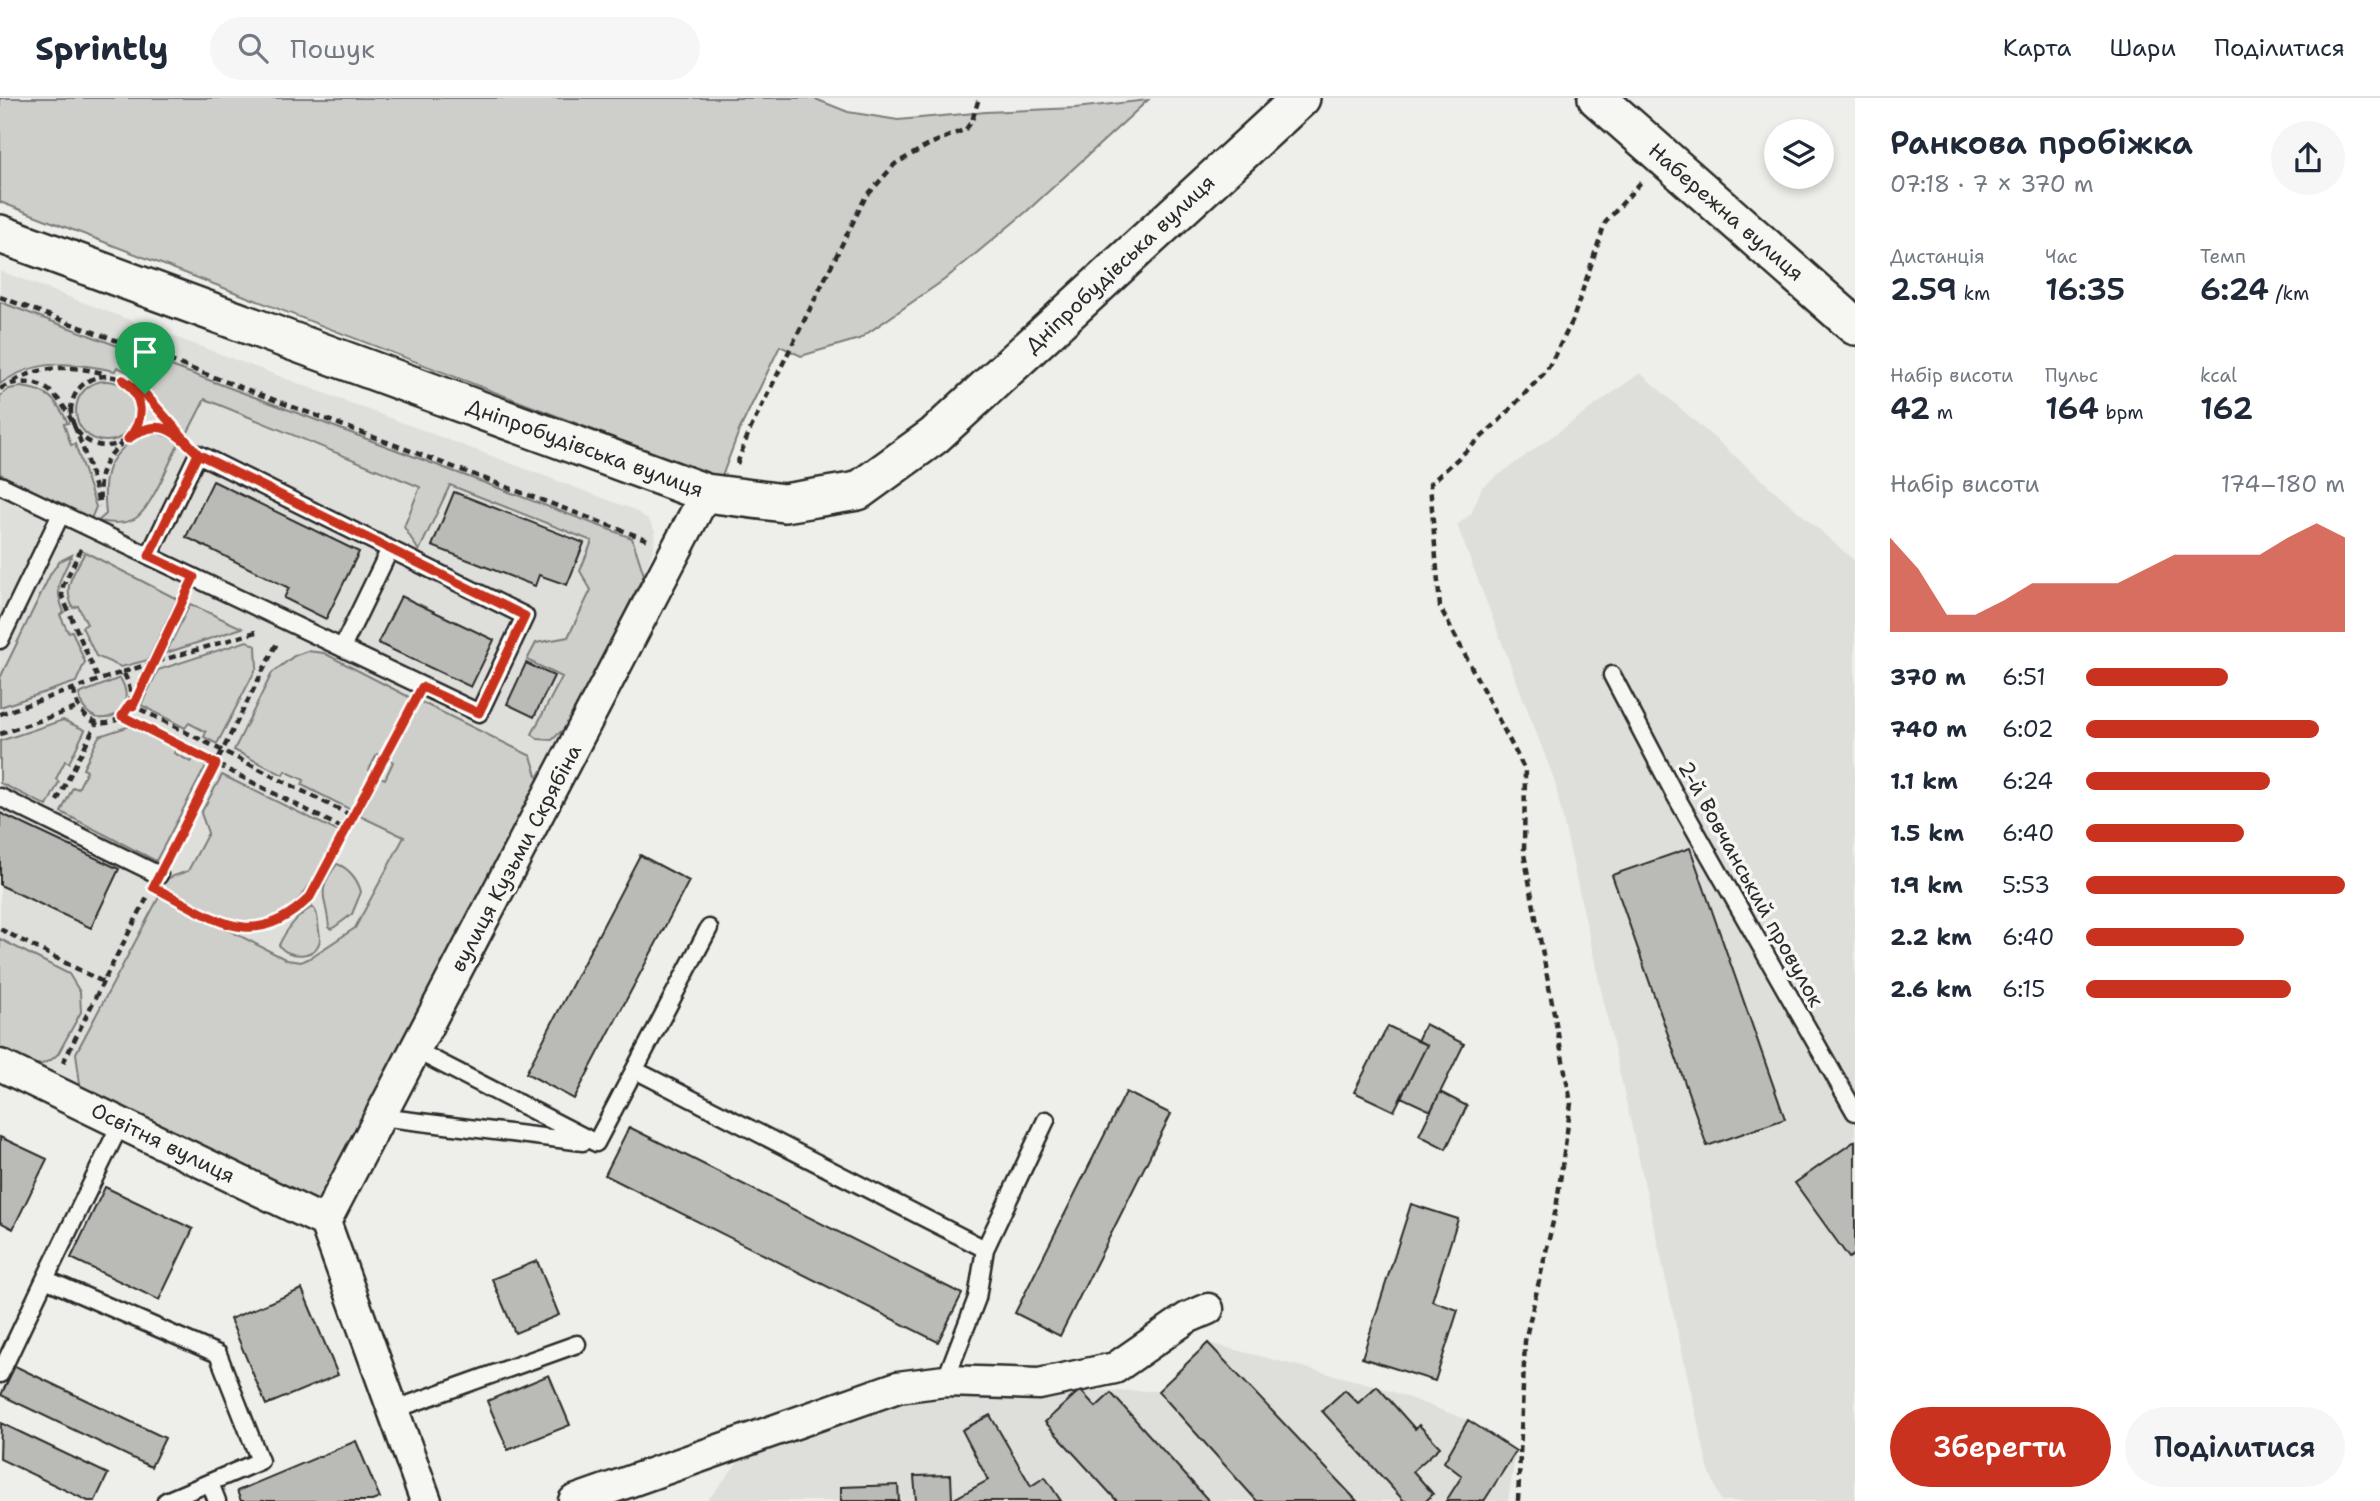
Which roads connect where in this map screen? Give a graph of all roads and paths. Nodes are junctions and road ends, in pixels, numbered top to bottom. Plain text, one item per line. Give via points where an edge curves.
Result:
1 (979, 98) edge
2 (1301, 98) edge
3 (1597, 98) edge
4 (1664, 157) junction
5 (0, 234) edge
6 (0, 297) edge
7 (1855, 326) edge
8 (110, 376) junction
9 (123, 380) junction
10 (8, 384) dead end
11 (749, 432) dead end
12 (183, 438) junction
13 (128, 439) junction
14 (198, 454) junction
15 (0, 485) edge
16 (706, 493) junction
17 (101, 509) dead end
18 (61, 514) junction
19 (390, 549) junction
20 (676, 551) junction
21 (149, 556) junction
22 (194, 577) junction
23 (288, 622) junction
24 (0, 640) edge
25 (342, 648) junction
26 (153, 663) junction
27 (123, 672) junction
28 (1612, 675) dead end
29 (422, 687) junction
30 (74, 691) junction
31 (132, 705) junction
32 (77, 708) junction
33 (0, 715) edge
34 (122, 716) junction
35 (97, 722) junction
36 (0, 734) edge
37 (222, 750) junction
38 (216, 764) junction
39 (0, 797) edge
40 (354, 817) junction
41 (47, 820) junction
42 (346, 830) junction
43 (156, 881) junction
44 (709, 928) dead end
45 (0, 929) edge
46 (103, 982) junction
47 (415, 1050) junction
48 (0, 1065) edge
49 (635, 1070) junction
50 (50, 1089) junction
51 (1855, 1112) edge
52 (380, 1117) junction
53 (1046, 1120) dead end
54 (121, 1123) junction
55 (596, 1143) junction
56 (325, 1222) junction
57 (985, 1249) junction
58 (45, 1279) junction
59 (1208, 1309) dead end
60 (577, 1344) dead end
61 (0, 1374) edge
62 (945, 1381) junction
63 (393, 1410) junction
64 (210, 1482) junction
65 (166, 1501) edge
66 (217, 1501) edge
67 (426, 1501) edge
68 (574, 1501) edge
69 (1518, 1501) edge

1 - 11 path via 966,129 895,164 865,198
2 - 16 street, Дніпробудівська вулиця via 934,436 858,491 784,503
3 - 4 street, Набережна вулиця
4 - 7 street, Набережна вулиця
4 - 69 path via 1605,223 1572,322 1547,370 1430,484 1440,607 1525,771 1524,854 1571,1103 1556,1209 1525,1340
5 - 16 street, Дніпробудівська вулиця
6 - 20 path
8 - 9 path
8 - 10 path via 83,368 55,367
8 - 13 path via 84,383 75,394 72,421 89,442 116,445
9 - 12 path via 145,394
9 - 13 path via 134,389 142,415
12 - 13 path via 153,426
12 - 14 path
13 - 17 path via 114,450 99,476
14 - 19 lane
14 - 21 lane
15 - 18 lane
16 - 20 street, вулиця Кузьми Скрябіна
18 - 21 lane
18 - 24 lane
19 - 25 lane
19 - 29 lane via 525,616 479,713
20 - 47 street, вулиця Кузьми Скрябіна
21 - 22 lane
22 - 23 lane
22 - 26 path
23 - 25 lane
23 - 26 path
23 - 37 path
25 - 29 lane
26 - 27 path
26 - 31 path
27 - 30 path
27 - 31 path via 130,684
28 - 51 lane, 2-й Вовчанський провулок
29 - 40 path
30 - 32 path
30 - 33 path
31 - 34 path
31 - 37 path
32 - 35 path
32 - 36 path
34 - 35 path via 113,722
34 - 38 path
35 - 41 path
37 - 38 path
37 - 40 path
38 - 42 path
38 - 43 path
39 - 41 lane
40 - 42 path
41 - 43 lane
42 - 43 path via 310,897 279,921 258,928 234,927
43 - 46 path
44 - 49 lane
45 - 46 path
46 - 50 path
47 - 52 street, вулиця Кузьми Скрябіна
47 - 55 lane
48 - 50 street, Освітня вулиця
49 - 55 lane
49 - 57 lane
50 - 54 street, Освітня вулиця
52 - 55 lane
52 - 56 street, вулиця Кузьми Скрябіна
53 - 57 lane
54 - 56 street, Освітня вулиця
54 - 58 lane
56 - 63 street
57 - 62 lane via 976,1298
58 - 61 lane
58 - 64 lane via 218,1354 260,1461
59 - 62 street via 1186,1318 1115,1368 1039,1384
60 - 63 lane
62 - 68 street via 898,1388
63 - 67 street
64 - 65 lane
64 - 66 lane

